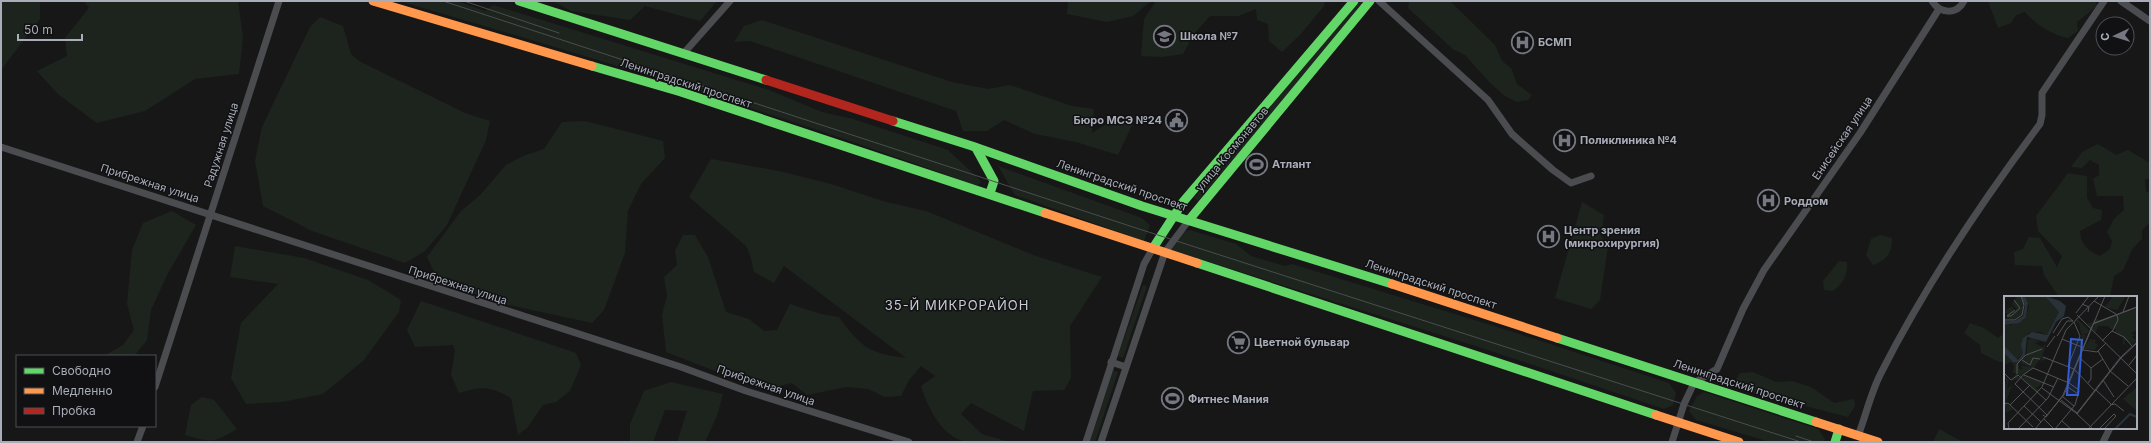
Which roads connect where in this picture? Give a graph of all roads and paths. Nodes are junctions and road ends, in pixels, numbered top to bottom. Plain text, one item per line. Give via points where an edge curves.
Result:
1 (279, 1) edge
2 (373, 1) edge
3 (519, 1) edge
4 (730, 1) edge
5 (1354, 1) edge
6 (1370, 1) edge
7 (1379, 1) edge
8 (1932, 1) edge
9 (1964, 1) edge
10 (2104, 1) edge
11 (2121, 1) edge
12 (1939, 9) junction
13 (2150, 21) edge
14 (683, 54) junction
15 (1, 147) edge
16 (976, 148) junction
17 (1591, 176) dead end
18 (990, 193) junction
19 (210, 215) junction
20 (1174, 216) junction
21 (1189, 220) junction
22 (1153, 248) junction
23 (1165, 252) junction
24 (1111, 362) junction
25 (1126, 367) junction
26 (1694, 383) junction
27 (156, 384) edge
28 (1678, 422) junction
29 (142, 427) edge
30 (1839, 429) junction
31 (2110, 429) edge
32 (1858, 436) junction
33 (137, 442) edge
34 (909, 442) edge
35 (1086, 442) edge
36 (1101, 442) edge
37 (1672, 442) edge
38 (1739, 442) edge
39 (1835, 442) edge
40 (1878, 442) edge
41 (2103, 442) edge

1 - 19 street, Радужная улица
2 - 18 main road, Ленинградский проспект via 673,90
3 - 14 main road, Ленинградский проспект
4 - 14 street
5 - 20 main road, улица Космонавтов via 1183,202
6 - 21 main road, улица Космонавтов
7 - 17 street via 1488,100 1512,134 1553,170 1571,183
8 - 12 street
9 - 12 street via 1960,8 1954,10
10 - 32 street via 2042,93 2040,124 1946,256 1880,374
11 - 13 street
12 - 26 street, Енисейская улица via 1860,133 1764,270 1743,309 1717,370
14 - 16 main road, Ленинградский проспект
15 - 19 street, Прибрежная улица
16 - 18 main road via 994,181
16 - 20 main road, Ленинградский проспект
18 - 22 main road, Ленинградский проспект
19 - 27 street, Радужная улица
19 - 34 street, Прибрежная улица
20 - 21 main road, Ленинградский проспект
20 - 22 main road, улица Космонавтов
21 - 23 street, улица Космонавтов
21 - 26 main road, Ленинградский проспект
22 - 23 main road, Ленинградский проспект
22 - 24 street, улица Космонавтов via 1144,264
23 - 25 street, улица Космонавтов
23 - 28 main road, Ленинградский проспект
24 - 25 street
24 - 35 street, улица Космонавтов
25 - 36 street, улица Космонавтов
26 - 28 street
26 - 30 main road, Ленинградский проспект
28 - 37 street
28 - 38 main road, Ленинградский проспект
29 - 33 street
30 - 32 main road, Ленинградский проспект
30 - 39 main road
31 - 41 street
32 - 40 main road, Ленинградский проспект

